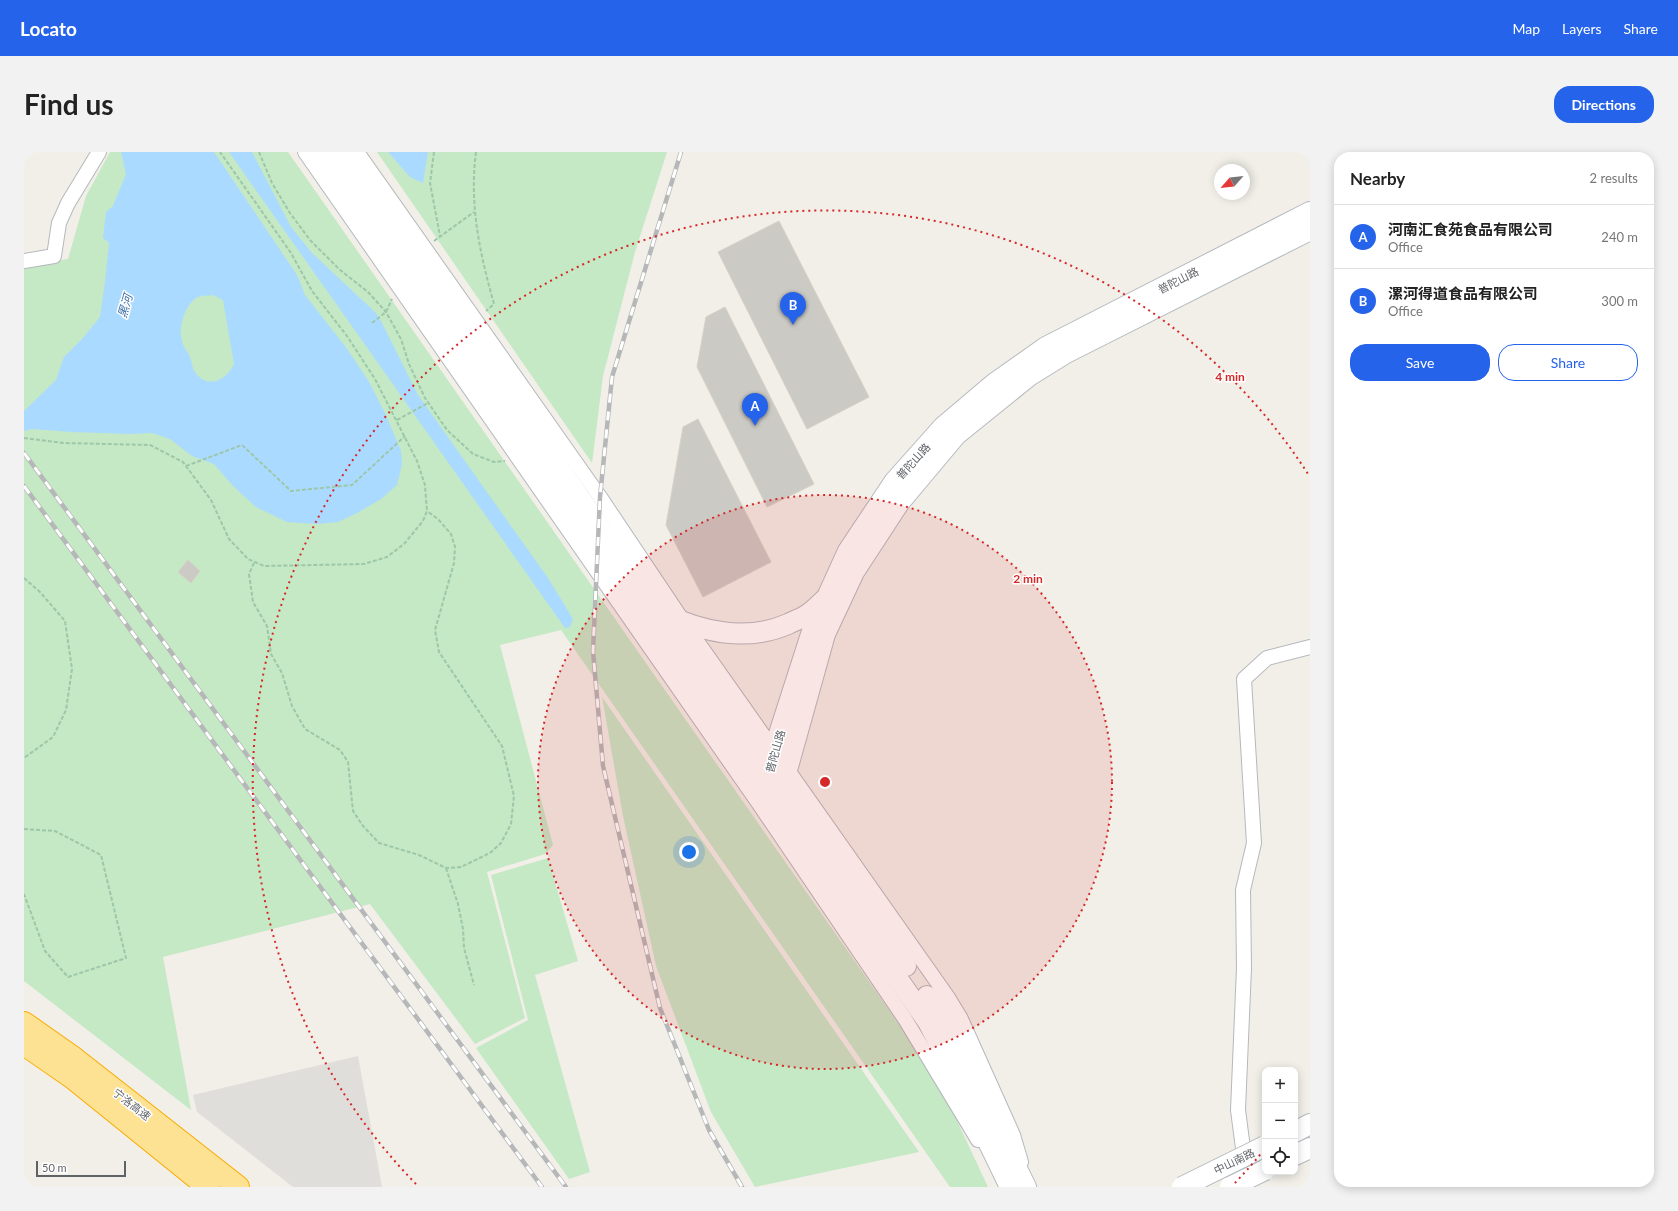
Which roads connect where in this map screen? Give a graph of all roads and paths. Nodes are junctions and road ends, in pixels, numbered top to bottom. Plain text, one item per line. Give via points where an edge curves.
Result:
1 (99, 152) edge
2 (220, 152) edge
3 (259, 152) edge
4 (305, 152) edge
5 (320, 152) edge
6 (341, 152) edge
7 (357, 152) edge
8 (434, 152) edge
9 (476, 152) edge
10 (1310, 212) edge
11 (1310, 230) edge
12 (440, 236) dead end
13 (24, 261) edge
14 (399, 287) junction
15 (386, 312) junction
16 (475, 320) junction
17 (372, 323) dead end
18 (427, 403) junction
19 (397, 420) junction
20 (405, 436) junction
21 (24, 438) edge
22 (518, 459) junction
23 (186, 466) junction
24 (427, 510) junction
25 (254, 563) junction
26 (24, 578) edge
27 (827, 598) junction
28 (658, 611) junction
29 (685, 624) junction
30 (1310, 647) edge
31 (774, 749) junction
32 (24, 758) edge
33 (768, 768) junction
34 (788, 768) junction
35 (769, 794) junction
36 (24, 829) edge
37 (446, 868) junction
38 (24, 894) edge
39 (474, 985) dead end
40 (24, 1023) edge
41 (24, 1044) edge
42 (1310, 1124) edge
43 (1298, 1130) edge
44 (1262, 1147) edge
45 (1310, 1148) edge
46 (1298, 1154) edge
47 (1262, 1171) edge
48 (208, 1187) edge
49 (238, 1187) edge
50 (1008, 1187) edge
51 (1028, 1187) edge
52 (1182, 1187) edge
53 (1230, 1187) edge
54 (1248, 1187) edge

1 - 13 street via 59,223 54,256
2 - 19 path via 291,253 312,291 347,336 375,379
3 - 15 path via 276,189 310,240 339,269 368,292
4 - 14 street
5 - 35 main road
6 - 28 main road
7 - 16 street
8 - 12 path via 430,183
9 - 16 path via 473,175 474,212 481,258 494,304
10 - 27 main road, 普陀山路 via 1046,347 995,383 943,427 894,482 848,552
11 - 34 main road, 普陀山路 via 1066,353 1029,376 956,435 899,503 854,572 825,634
14 - 15 path
14 - 22 street
15 - 17 path
15 - 18 path via 401,339
16 - 29 street via 596,491
18 - 19 path
18 - 22 path via 447,430 472,454 494,462
19 - 20 path
20 - 23 path via 352,485 291,491 242,445
20 - 24 path via 425,485
21 - 23 path via 64,443 150,445
22 - 35 street
23 - 25 path via 211,500 229,540
24 - 25 path via 423,521 404,544 387,557 364,564 264,566
24 - 37 path via 451,534 454,546 454,563 435,630 439,652 502,746 514,796 510,824 501,842 490,853 461,867
25 - 37 path via 250,574 253,602 267,626 271,654 282,673 292,706 305,729 340,750 348,762 354,811 363,826 379,843 419,855
26 - 32 path via 65,621 72,669 66,710 53,737
27 - 29 main road via 804,617 772,631 741,634 706,630
27 - 31 main road, 普陀山路 via 813,628
28 - 29 main road
28 - 33 main road
29 - 31 street
30 - 54 street via 1266,658 1244,679 1254,843 1243,890 1244,968 1238,1110
31 - 33 main road, 普陀山路
31 - 34 street
33 - 35 main road, 普陀山路
34 - 35 main road, 普陀山路
34 - 51 street via 961,1019 1013,1135
35 - 50 main road via 928,1022
35 - 51 main road via 945,1023
36 - 38 path via 55,831 101,855 126,958 68,977 45,951
37 - 39 path via 458,904 464,948
40 - 49 highway, 宁洛高速
41 - 48 highway, 宁洛高速 via 73,1078
42 - 43 main road
44 - 52 main road, 中山南路, bridge
45 - 46 main road
47 - 53 main road, 中山南路, bridge

